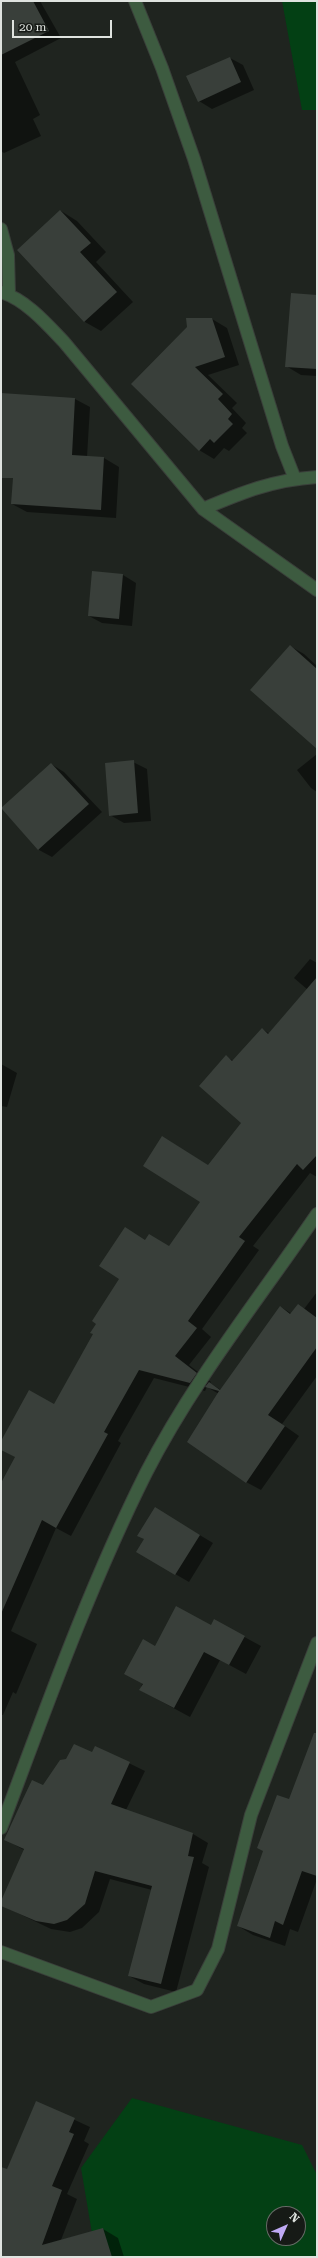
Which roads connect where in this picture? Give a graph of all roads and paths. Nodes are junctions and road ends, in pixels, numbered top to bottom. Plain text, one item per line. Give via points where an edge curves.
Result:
1 (135, 1) edge
2 (1, 229) edge
3 (5, 293) edge
4 (317, 478) edge
5 (295, 479) junction
6 (203, 509) junction
7 (317, 590) edge
8 (317, 1214) edge
9 (317, 1644) edge
10 (1, 1828) edge
11 (3, 1954) edge

1 - 5 street via 162,68 194,160 282,446
2 - 3 street via 8,255
3 - 6 street via 40,316 64,342
4 - 5 street
5 - 6 street via 250,488
6 - 7 street
8 - 10 street via 193,1391 146,1473 83,1612
9 - 11 street via 251,1815 218,1949 198,1990 152,2007

